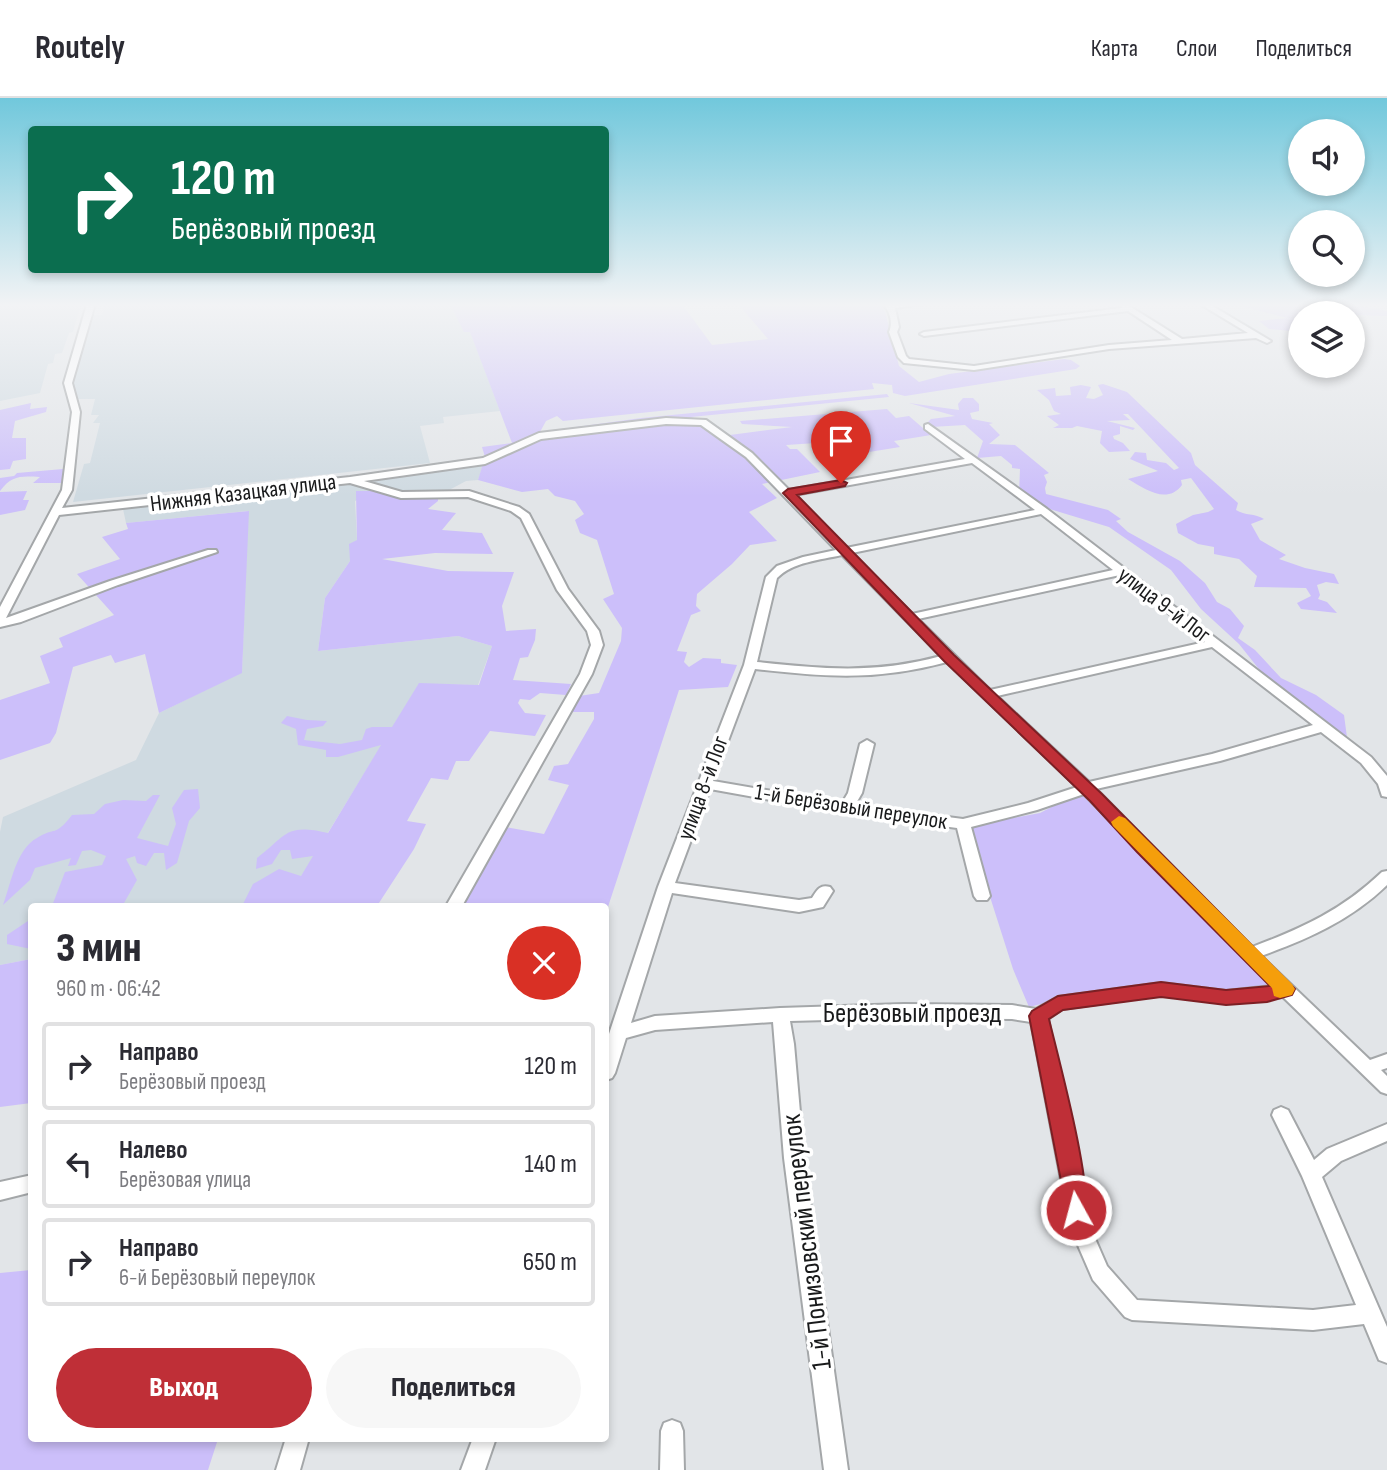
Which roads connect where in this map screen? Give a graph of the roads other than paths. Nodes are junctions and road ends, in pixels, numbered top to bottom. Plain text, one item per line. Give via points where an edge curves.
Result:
1 (72, 368) edge
2 (928, 427) dead end
3 (974, 460) junction
4 (350, 480) junction
5 (788, 493) junction
6 (1043, 511) junction
7 (54, 512) junction
8 (845, 551) junction
9 (212, 552) dead end
10 (1119, 572) junction
11 (912, 617) junction
12 (0, 621) edge
13 (1215, 643) junction
14 (949, 658) junction
15 (750, 665) junction
16 (988, 694) junction
17 (1322, 727) junction
18 (867, 744) dead end
19 (704, 784) junction
20 (1086, 788) junction
21 (1387, 793) edge
22 (846, 808) junction
23 (963, 824) junction
24 (1387, 876) edge
25 (666, 887) junction
26 (825, 891) dead end
27 (982, 896) dead end
28 (456, 903) edge
29 (1249, 954) junction
30 (1285, 989) junction
31 (780, 1015) junction
32 (1039, 1016) junction
33 (618, 1034) junction
34 (1387, 1061) edge
35 (609, 1063) edge
36 (1368, 1068) junction
37 (1387, 1087) edge
38 (1281, 1115) dead end
39 (1387, 1132) edge
40 (1311, 1174) junction
41 (28, 1184) edge
42 (0, 1191) edge
43 (1370, 1313) junction
44 (1387, 1352) edge
45 (672, 1431) dead end
46 (297, 1442) edge
47 (484, 1442) edge
48 (288, 1470) edge
49 (473, 1470) edge
50 (671, 1470) edge
51 (836, 1470) edge

1 - 7 street via 68,383 76,412 67,491
2 - 3 street, улица 9-й Лог
3 - 5 street
3 - 6 street, улица 9-й Лог
4 - 5 street via 485,461 539,436 686,420 712,425
4 - 7 street, Нижняя Казацкая улица
4 - 28 street, Нижняя Казацкая улица via 401,495 469,494 515,509 531,524 553,572 593,631 597,645 586,674
5 - 8 street
6 - 8 street, улица 8-й Лог
6 - 10 street, улица 9-й Лог
7 - 12 street
8 - 11 street
8 - 15 street, улица 8-й Лог via 789,564 772,577
9 - 12 street via 17,620
10 - 11 street
10 - 13 street, улица 9-й Лог
11 - 14 street
13 - 16 street
13 - 17 street, улица 9-й Лог
14 - 15 street via 866,674
14 - 16 street
15 - 19 street, улица 8-й Лог
16 - 20 street
17 - 20 street, 1-й Берёзовый переулок
17 - 21 street, улица 9-й Лог via 1366,760 1385,783
18 - 22 street via 855,793
19 - 22 street, 1-й Берёзовый переулок
19 - 25 street, улица 8-й Лог
20 - 23 street, 1-й Берёзовый переулок
20 - 29 street
22 - 23 street, 1-й Берёзовый переулок
23 - 27 street
24 - 29 street via 1367,896 1320,928
25 - 26 street via 799,906 817,903
25 - 33 street, улица 8-й Лог
29 - 30 street
30 - 32 street via 1226,997 1161,989 1058,1003
30 - 36 street
31 - 32 street, Берёзовый проезд via 915,1011
31 - 33 street, Берёзовый проезд via 655,1023
31 - 51 street, 1-й Понизовский переулок via 794,1158
32 - 43 street via 1080,1227 1100,1273 1132,1310 1313,1320
33 - 35 street, улица 8-й Лог
34 - 36 street
36 - 37 street
38 - 40 street
39 - 40 street via 1334,1155
40 - 43 street
41 - 42 street
43 - 44 street
45 - 50 street
46 - 48 street
47 - 49 street

